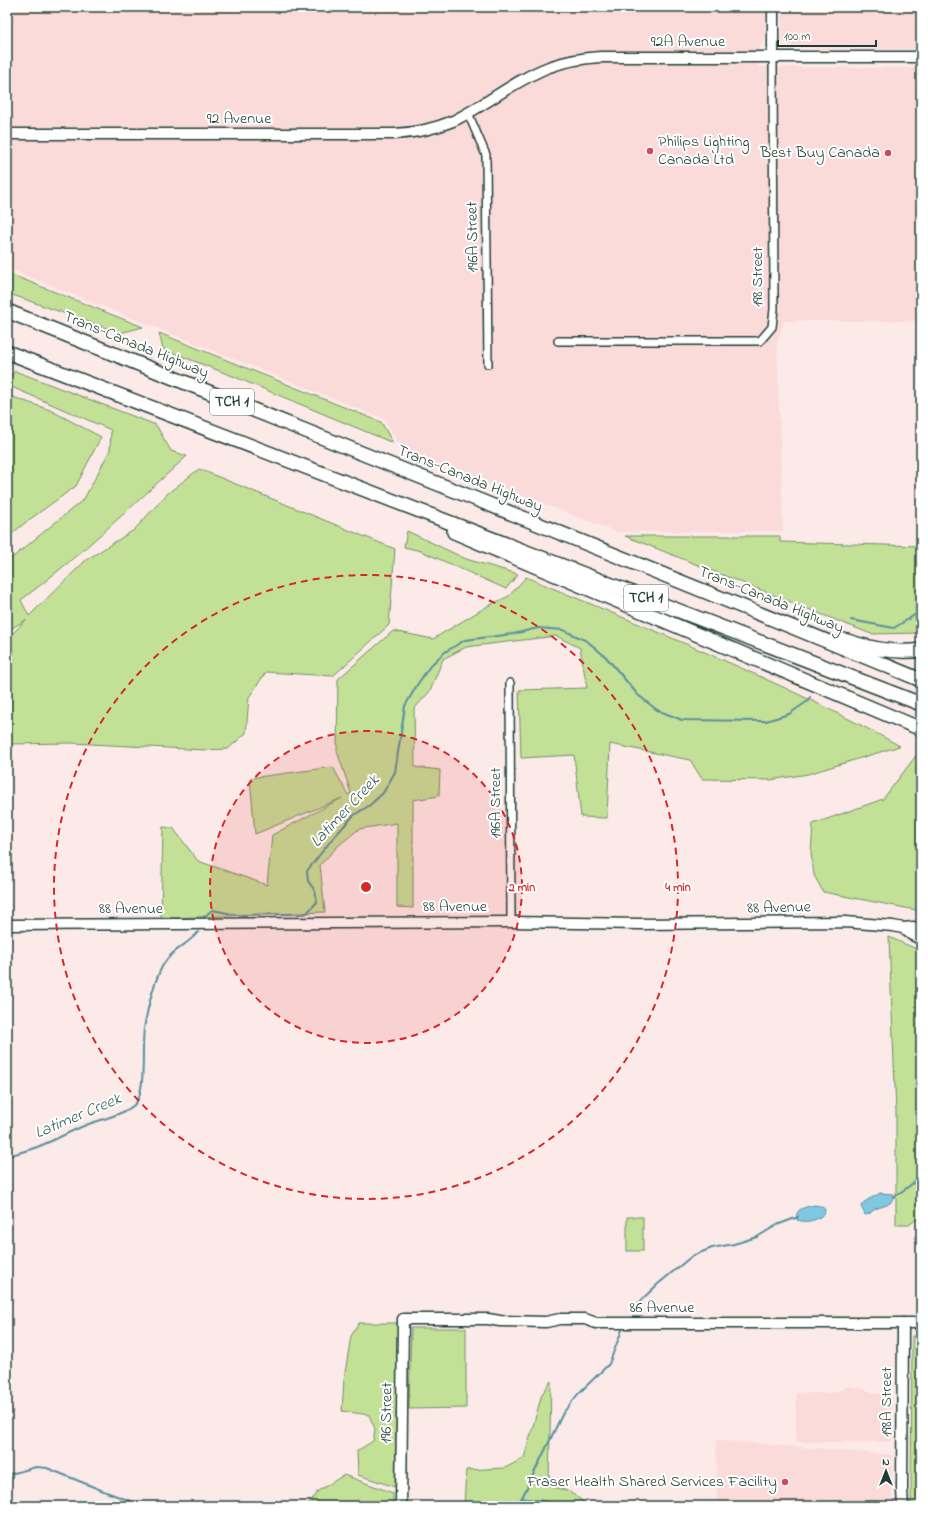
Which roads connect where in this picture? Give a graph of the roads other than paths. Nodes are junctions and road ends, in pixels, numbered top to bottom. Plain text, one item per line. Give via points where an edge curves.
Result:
1 (774, 7) edge
2 (773, 57) junction
3 (921, 57) edge
4 (468, 113) junction
5 (7, 134) edge
6 (7, 311) edge
7 (558, 341) dead end
8 (7, 352) edge
9 (488, 364) dead end
10 (371, 493) junction
11 (725, 599) junction
12 (921, 650) edge
13 (921, 680) edge
14 (510, 683) dead end
15 (921, 704) edge
16 (921, 729) edge
17 (511, 922) junction
18 (7, 925) edge
19 (903, 928) junction
20 (921, 930) edge
21 (921, 939) edge
22 (403, 1320) joint
23 (903, 1323) junction
24 (921, 1323) edge
25 (400, 1506) edge
26 (903, 1506) edge

1 - 2 street, 198 Street
2 - 3 street, 92A Avenue
2 - 4 street, 92A Avenue via 579,59 543,70
2 - 7 street, 198 Street via 772,327 760,341
4 - 5 street, 92 Avenue via 434,128 394,134
4 - 9 street, 196A Street via 486,155
6 - 11 highway, Trans-Canada Highway / TCH 1
8 - 10 highway, TCH 1
10 - 15 highway, TCH 1
10 - 16 highway via 473,541
11 - 12 highway via 856,644 898,651
11 - 13 highway, Trans-Canada Highway / TCH 1
14 - 17 street, 196A Street
17 - 18 street, 88 Avenue
17 - 19 street, 88 Avenue via 845,922
19 - 20 street, 88 Avenue via 914,927
19 - 21 street
22 - 23 street, 86 Avenue via 488,1319 546,1322 585,1319 596,1323
22 - 25 street, 196 Street
23 - 24 street, 86 Avenue
23 - 26 street, 198A Street

